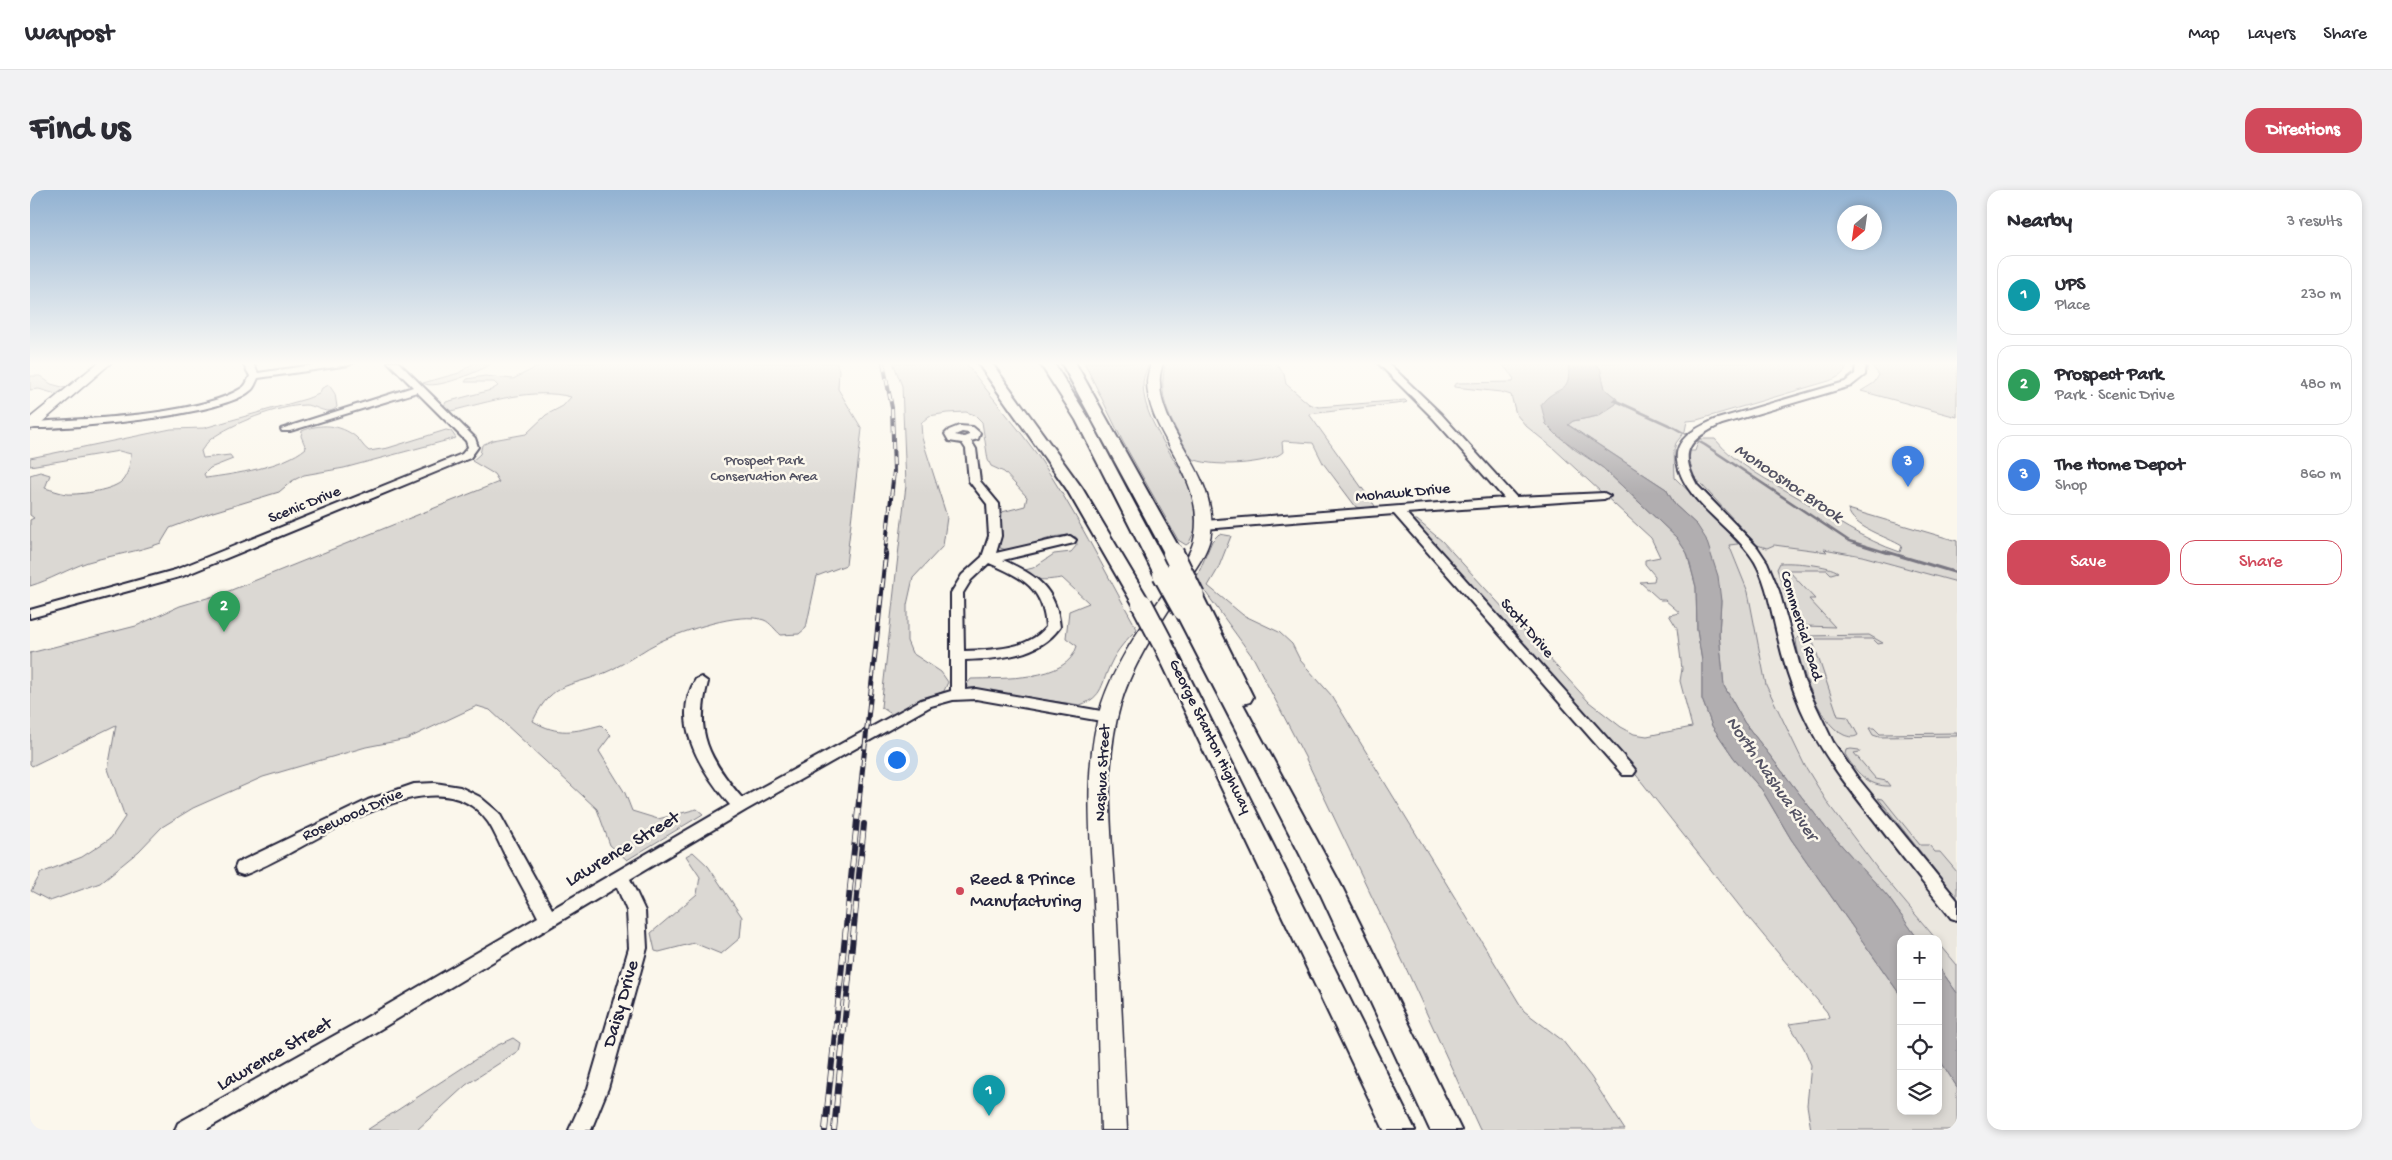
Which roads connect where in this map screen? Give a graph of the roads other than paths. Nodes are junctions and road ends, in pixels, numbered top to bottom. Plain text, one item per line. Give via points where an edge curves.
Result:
1 (53, 406) edge
2 (197, 406) edge
3 (362, 406) edge
4 (437, 406) edge
5 (1015, 406) edge
6 (1027, 406) edge
7 (1074, 406) edge
8 (1092, 406) edge
9 (1159, 406) edge
10 (1426, 406) edge
11 (1773, 406) edge
12 (30, 425) edge
13 (286, 429) dead end
14 (965, 440) dead end
15 (1074, 488) junction
16 (1604, 496) dead end
17 (1513, 501) junction
18 (1398, 511) junction
19 (1204, 524) junction
20 (1070, 540) dead end
21 (988, 558) junction
22 (1188, 603) junction
23 (30, 614) edge
24 (956, 656) junction
25 (701, 682) dead end
26 (958, 694) junction
27 (1107, 717) junction
28 (1628, 771) dead end
29 (740, 806) junction
30 (243, 868) dead end
31 (620, 878) junction
32 (1957, 912) edge
33 (548, 919) junction
34 (185, 1130) edge
35 (579, 1130) edge
36 (1114, 1130) edge
37 (1400, 1130) edge
38 (1446, 1130) edge

1 - 12 main road
2 - 12 street via 98,421
3 - 13 street
4 - 23 street, Scenic Drive via 472,442 471,450 461,459 179,573
5 - 15 highway, George Stanton Highway
6 - 15 highway
7 - 22 highway, George Stanton Highway, bridge via 1163,574
8 - 22 highway, bridge via 1172,553
9 - 19 main road, Nashua Street via 1194,476 1205,509
10 - 17 street
11 - 32 street, Commercial Road via 1718,422 1690,437 1681,458 1685,474 1753,550 1771,584 1795,678 1824,741 1846,776
14 - 21 street via 971,449 975,481 988,496 995,512 994,536
15 - 37 highway, George Stanton Highway, bridge via 1162,642
16 - 17 street, Mohawk Drive
17 - 18 street, Mohawk Drive
18 - 19 street, Mohawk Drive
18 - 28 street, Scott Drive
19 - 27 main road, Nashua Street via 1193,558 1120,677
20 - 21 street
21 - 24 street via 966,578 957,593
21 - 24 street via 1022,574 1040,587 1049,604 1053,627 1045,639 1032,645 986,655
22 - 38 highway, George Stanton Highway via 1381,991
24 - 26 street
25 - 29 street via 695,698 694,716 702,756
26 - 27 street, Lawrence Street via 989,696
26 - 29 street, Lawrence Street via 926,703
27 - 36 main road, Nashua Street via 1101,809
29 - 31 street, Lawrence Street
30 - 33 street, Rosewood Drive via 385,798 423,788 452,790 480,804 493,817
31 - 33 street, Lawrence Street
31 - 35 street, Daisy Drive via 638,908 638,948 598,1088
33 - 34 street, Lawrence Street

